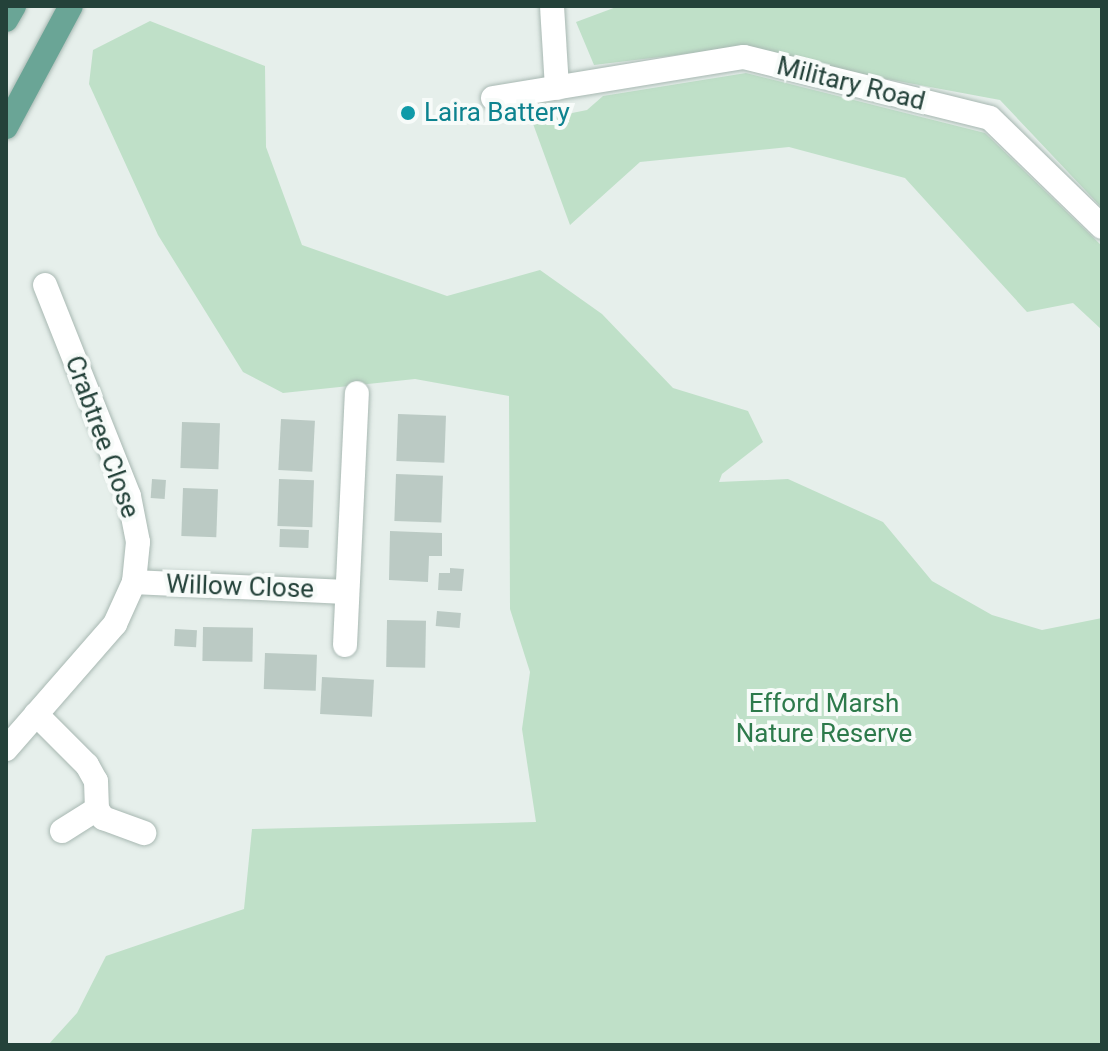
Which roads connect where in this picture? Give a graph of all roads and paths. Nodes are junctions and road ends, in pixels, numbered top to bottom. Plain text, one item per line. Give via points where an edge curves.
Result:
1 (14, 6) edge
2 (71, 6) edge
3 (552, 6) edge
4 (6, 20) edge
5 (557, 88) junction
6 (493, 98) dead end
7 (6, 127) edge
8 (1102, 227) edge
9 (45, 285) dead end
10 (357, 393) dead end
11 (134, 582) junction
12 (345, 592) junction
13 (345, 645) dead end
14 (36, 714) junction
15 (8, 743) edge
16 (97, 809) junction
17 (62, 831) dead end
18 (144, 833) dead end

1 - 4 main road
2 - 7 main road
3 - 5 street
5 - 6 street, Military Road
5 - 8 street, Military Road via 744,57 990,118
9 - 11 street, Crabtree Close via 129,496 138,542
10 - 12 street, Willow Close
11 - 12 street, Willow Close
11 - 14 street, Crabtree Close via 115,624
12 - 13 street, Willow Close
14 - 15 street, Crabtree Close
14 - 16 street via 87,765 96,781
16 - 17 street
16 - 18 street via 103,818

